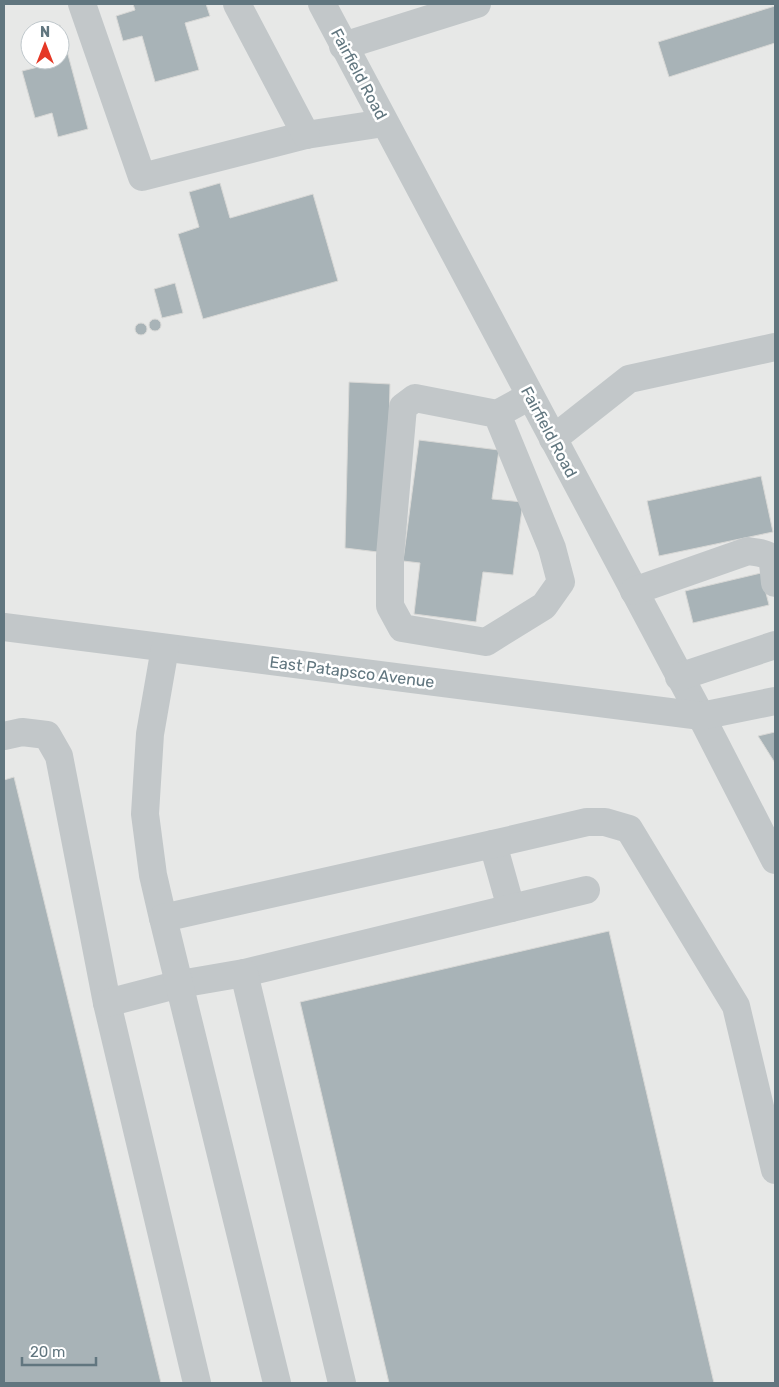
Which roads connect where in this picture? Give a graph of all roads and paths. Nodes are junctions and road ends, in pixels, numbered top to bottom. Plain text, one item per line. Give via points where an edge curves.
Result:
1 (82, 4) edge
2 (237, 4) edge
3 (322, 4) edge
4 (477, 4) edge
5 (343, 46) junction
6 (384, 123) junction
7 (306, 135) junction
8 (775, 347) edge
9 (530, 396) junction
10 (497, 414) junction
11 (553, 439) junction
12 (775, 583) edge
13 (634, 591) junction
14 (4, 627) edge
15 (775, 645) edge
16 (165, 648) junction
17 (679, 677) junction
18 (775, 701) edge
19 (701, 716) junction
20 (4, 736) edge
21 (493, 844) junction
22 (775, 860) edge
23 (586, 890) dead end
24 (511, 908) junction
25 (163, 918) junction
26 (244, 973) junction
27 (180, 984) junction
28 (107, 1003) junction
29 (775, 1170) edge
30 (197, 1383) edge
31 (277, 1383) edge
32 (342, 1383) edge

1 - 7 street via 142,177
2 - 7 street
3 - 5 street, Fairfield Road
4 - 5 street
5 - 6 street, Fairfield Road
6 - 7 street
6 - 9 street, Fairfield Road
8 - 11 street via 630,379
9 - 10 street
9 - 11 street, Fairfield Road
10 - 10 street via 415,398 403,407 390,556 390,606 402,628 486,642 544,606 560,582 552,548
11 - 13 street, Fairfield Road
12 - 13 street via 772,559 767,554 748,551
13 - 17 street, Fairfield Road
14 - 16 street, East Patapsco Avenue
15 - 17 street
16 - 19 street, East Patapsco Avenue
16 - 25 street via 150,734 145,814 153,875
17 - 19 street, Fairfield Road
18 - 19 street, East Patapsco Avenue
19 - 22 street, Fairfield Road
20 - 28 street via 22,732 48,735 58,756
21 - 24 street
21 - 25 street
21 - 29 street via 587,822 606,822 629,829 736,1006
23 - 24 street
24 - 26 street
25 - 27 street
26 - 27 street
26 - 32 street
27 - 28 street
27 - 31 street
28 - 30 street

